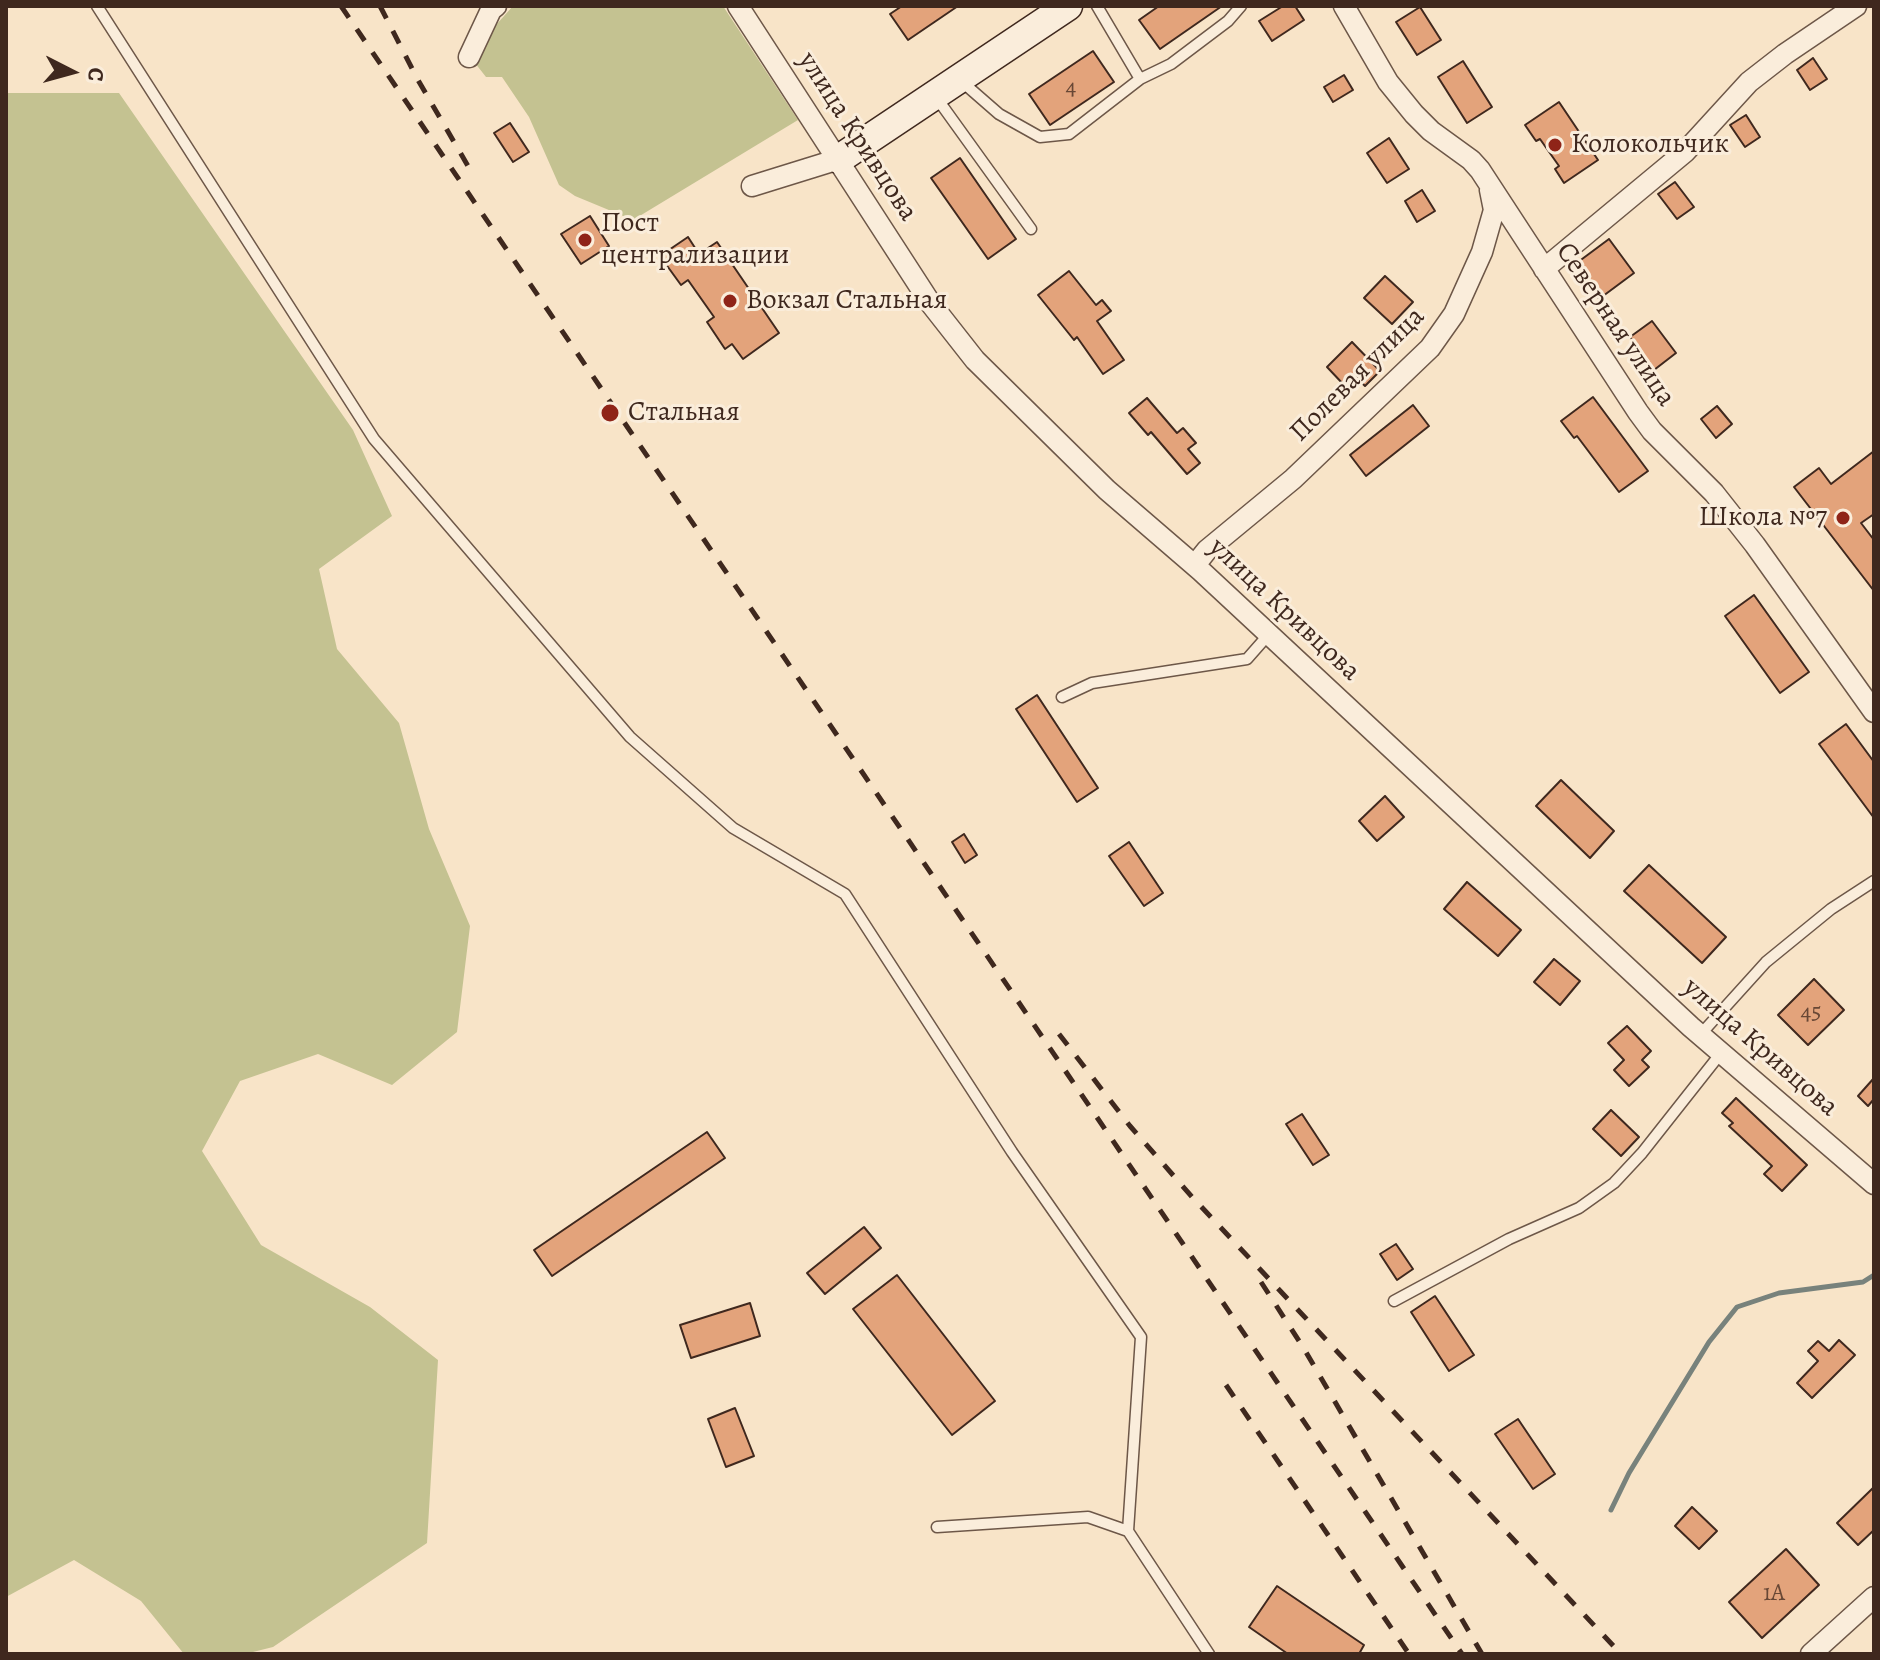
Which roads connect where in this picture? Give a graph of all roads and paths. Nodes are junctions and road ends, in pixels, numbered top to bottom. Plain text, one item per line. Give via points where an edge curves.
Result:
1 (97, 6) edge
2 (496, 6) edge
3 (738, 6) edge
4 (1068, 6) edge
5 (1097, 6) edge
6 (1241, 6) edge
7 (1344, 6) edge
8 (1856, 6) edge
9 (469, 57) dead end
10 (1140, 79) junction
11 (960, 80) junction
12 (935, 96) junction
13 (839, 159) junction
14 (1487, 182) junction
15 (752, 186) dead end
16 (1031, 229) dead end
17 (1544, 269) junction
18 (1195, 565) junction
19 (1269, 634) junction
20 (1062, 697) dead end
21 (1874, 712) edge
22 (1874, 881) edge
23 (1700, 1035) junction
24 (1721, 1053) junction
25 (1874, 1184) edge
26 (1394, 1301) dead end
27 (937, 1527) dead end
28 (1128, 1531) junction
29 (1874, 1597) edge
30 (1209, 1654) edge
31 (1811, 1654) edge

1 - 28 lane via 374,439 630,737 733,828 845,894 1012,1152 1141,1337
2 - 9 street
3 - 13 street, улица Кривцова
4 - 11 street
5 - 10 lane
6 - 10 lane via 1171,64
7 - 14 street, Северная улица via 1388,82 1414,114 1471,160
8 - 17 street via 1749,82 1685,152
10 - 11 lane via 1069,134 1040,137 999,114
11 - 12 street
12 - 13 street
12 - 16 lane
13 - 15 street
13 - 18 street, улица Кривцова via 931,304 975,360 1107,490
14 - 17 street, Северная улица
14 - 18 street, Полевая улица via 1493,200 1491,227 1439,337 1337,439
17 - 21 street, Северная улица via 1652,431 1714,493
18 - 19 street, улица Кривцова
19 - 20 lane via 1247,659 1092,683
19 - 23 street, улица Кривцова
22 - 23 lane via 1766,962
23 - 24 street, улица Кривцова
24 - 25 street, улица Кривцова
24 - 26 lane via 1614,1183 1579,1208
27 - 28 lane via 1088,1517
28 - 30 lane
29 - 31 street

